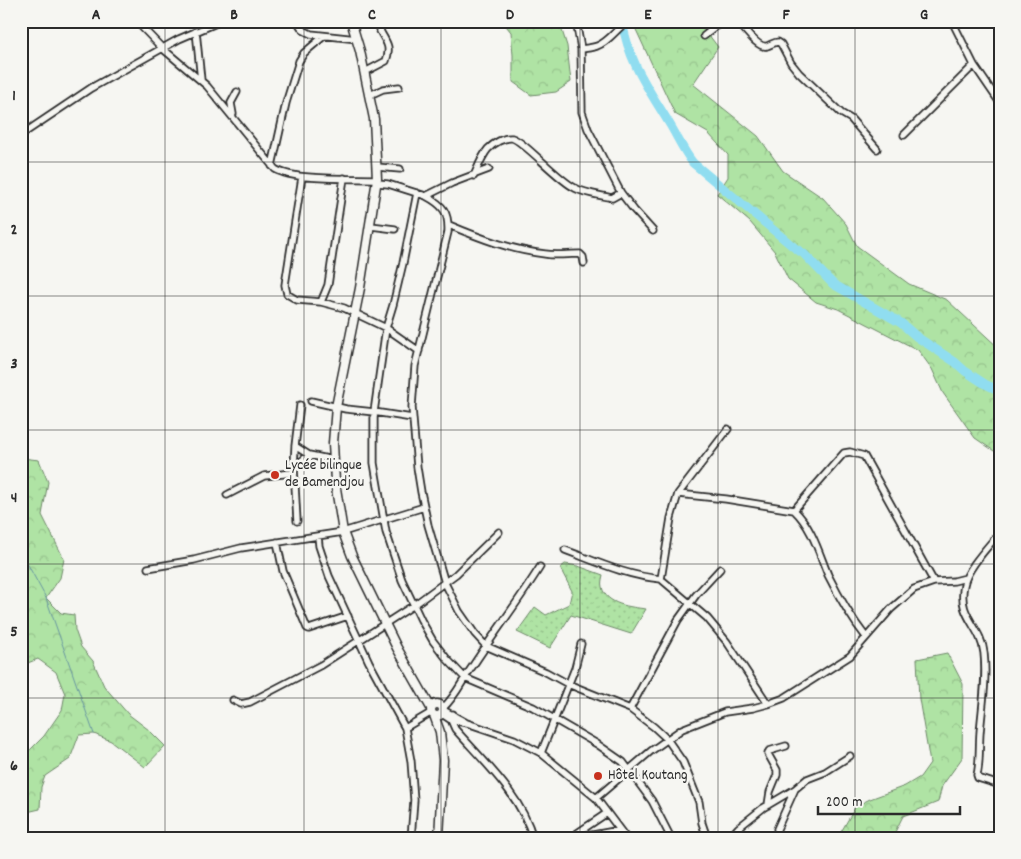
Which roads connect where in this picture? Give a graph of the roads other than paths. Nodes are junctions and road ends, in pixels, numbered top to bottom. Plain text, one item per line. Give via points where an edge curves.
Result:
1 (136, 21) edge
2 (220, 21) edge
3 (296, 21) edge
4 (351, 21) edge
5 (383, 21) edge
6 (576, 21) edge
7 (628, 21) edge
8 (702, 21) edge
9 (723, 21) edge
10 (737, 21) edge
11 (952, 21) edge
12 (711, 28) junction
13 (196, 31) junction
14 (324, 36) junction
15 (704, 36) dead end
16 (357, 40) junction
17 (162, 48) junction
18 (581, 49) junction
19 (974, 66) junction
20 (365, 72) junction
21 (201, 80) junction
22 (399, 87) dead end
23 (237, 92) dead end
24 (370, 95) junction
25 (1000, 103) edge
26 (234, 118) junction
27 (21, 135) edge
28 (904, 135) dead end
29 (877, 149) dead end
30 (272, 166) junction
31 (377, 167) junction
32 (400, 169) dead end
33 (489, 170) dead end
34 (302, 176) junction
35 (474, 176) junction
36 (344, 178) junction
37 (377, 181) junction
38 (416, 193) junction
39 (621, 193) junction
40 (426, 196) junction
41 (449, 225) junction
42 (371, 226) junction
43 (395, 229) dead end
44 (653, 230) dead end
45 (584, 263) dead end
46 (321, 302) junction
47 (355, 313) junction
48 (386, 328) junction
49 (419, 351) junction
50 (311, 401) dead end
51 (300, 405) dead end
52 (336, 407) junction
53 (374, 412) junction
54 (412, 418) junction
55 (728, 429) dead end
56 (295, 446) junction
57 (309, 455) junction
58 (333, 460) junction
59 (293, 470) junction
60 (678, 494) junction
61 (228, 495) dead end
62 (424, 507) junction
63 (794, 510) junction
64 (384, 519) junction
65 (297, 521) dead end
66 (343, 532) junction
67 (498, 532) dead end
68 (1000, 532) edge
69 (318, 536) junction
70 (276, 542) junction
71 (565, 550) dead end
72 (540, 567) dead end
73 (148, 568) dead end
74 (720, 569) dead end
75 (966, 578) junction
76 (662, 579) junction
77 (934, 582) junction
78 (445, 583) junction
79 (689, 603) junction
80 (414, 605) junction
81 (348, 616) junction
82 (385, 624) junction
83 (866, 637) junction
84 (358, 639) junction
85 (580, 644) dead end
86 (486, 646) junction
87 (465, 678) junction
88 (568, 684) junction
89 (233, 700) dead end
90 (768, 704) junction
91 (630, 709) junction
92 (438, 711) junction
93 (452, 717) junction
94 (555, 720) junction
95 (405, 728) junction
96 (666, 739) junction
97 (786, 746) dead end
98 (541, 753) junction
99 (850, 756) dead end
100 (630, 770) junction
101 (1000, 785) edge
102 (795, 790) junction
103 (596, 798) junction
104 (768, 805) junction
105 (607, 813) junction
106 (777, 829) dead end
107 (620, 830) junction
108 (411, 838) edge
109 (439, 838) edge
110 (533, 838) edge
111 (570, 838) edge
112 (576, 838) edge
113 (626, 838) edge
114 (671, 838) edge
115 (707, 838) edge
116 (729, 838) edge

1 - 17 street
2 - 13 street
3 - 14 street via 305,32
4 - 16 main road
5 - 20 street via 380,31 389,47 386,61
6 - 18 street
7 - 18 street via 604,42
8 - 12 street
9 - 12 street
10 - 29 street via 757,44 781,44 799,73 851,119
11 - 19 street
12 - 15 street
13 - 17 street
13 - 21 street
14 - 16 street
14 - 30 street via 299,61
16 - 20 main road
17 - 21 street
17 - 27 street via 91,88
18 - 39 street via 582,112
19 - 25 street
19 - 28 street
20 - 24 main road
21 - 26 street
22 - 24 street
23 - 26 street via 231,103
24 - 31 main road
26 - 30 street
30 - 34 street via 285,174
31 - 32 street
31 - 37 main road
33 - 35 street
34 - 36 street
34 - 46 street via 286,290 297,300
35 - 39 street via 488,149 496,142 512,138 574,188 612,198
35 - 40 street
36 - 37 street
36 - 46 street via 328,285
37 - 38 street
37 - 42 main road
38 - 40 street
38 - 48 street via 404,263
39 - 44 street
40 - 41 street via 439,202 447,214
41 - 45 street via 520,250 580,254
41 - 49 street
42 - 43 street
42 - 47 main road
46 - 47 street
47 - 48 street
47 - 52 main road
48 - 49 street
48 - 53 street
49 - 54 street
50 - 52 street
51 - 56 street
52 - 53 street
52 - 58 main road
53 - 54 street
53 - 64 street via 374,463
54 - 62 street via 416,467
55 - 60 street
56 - 57 street
56 - 59 street
57 - 58 street
57 - 59 street
58 - 66 main road
59 - 61 street via 264,476
59 - 65 street
60 - 63 street
60 - 76 street
62 - 64 street
62 - 78 street
63 - 77 street via 844,453 864,456
63 - 83 street via 807,527 849,616
64 - 66 street
64 - 80 street via 402,580
66 - 69 street
66 - 82 main road
67 - 78 street
68 - 75 street
69 - 70 street
69 - 81 street via 322,559
70 - 73 street
70 - 81 street via 283,571 307,628
71 - 76 street via 605,566
72 - 86 street
74 - 79 street
75 - 77 street
75 - 101 street via 963,605 982,640 984,652 977,775
76 - 79 street
77 - 83 street via 914,589
78 - 80 street
78 - 86 street via 459,611
79 - 90 street via 707,618 726,642
79 - 91 street
80 - 82 street
80 - 87 street via 433,641
81 - 84 street
82 - 84 street
82 - 92 main road via 410,672
83 - 90 street via 850,656 784,698
84 - 89 street via 321,665 250,702 242,704
84 - 95 street
85 - 88 street
86 - 87 street
86 - 88 street
87 - 92 street via 455,695
87 - 94 street
88 - 91 street
88 - 94 street
90 - 96 street via 717,714
91 - 96 street
92 - 93 street
92 - 95 street
92 - 109 main road via 443,771
93 - 98 street via 514,739
93 - 110 street via 455,728 515,800
94 - 98 street
94 - 100 street via 614,755
95 - 108 street via 414,800
96 - 100 street
96 - 115 street via 683,762 702,803 702,823
97 - 104 street via 768,754 777,770
98 - 103 street
99 - 102 street via 825,772 807,778
100 - 103 street
100 - 114 street via 652,801
102 - 104 street
102 - 106 street
103 - 105 street
104 - 116 street
105 - 107 street
105 - 111 street
107 - 112 street
107 - 113 street

